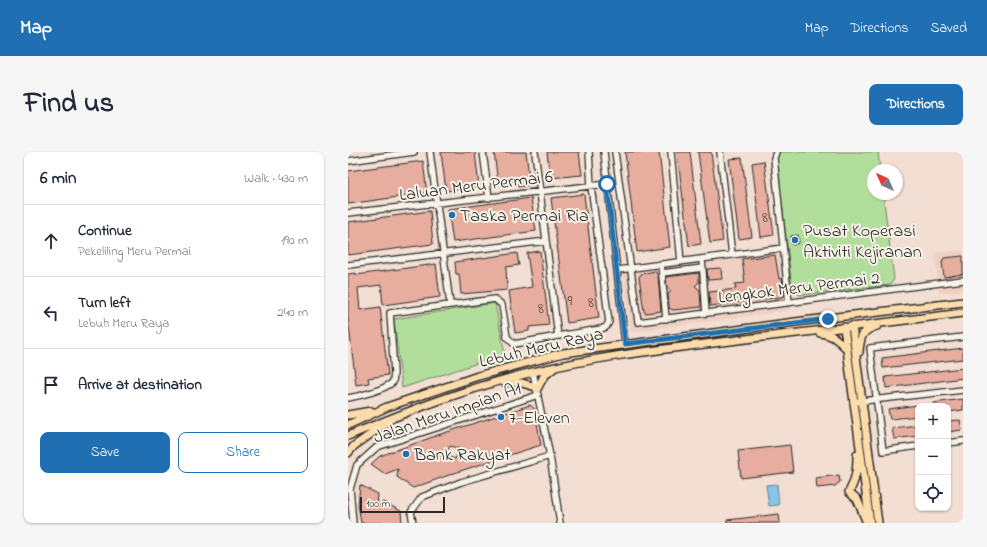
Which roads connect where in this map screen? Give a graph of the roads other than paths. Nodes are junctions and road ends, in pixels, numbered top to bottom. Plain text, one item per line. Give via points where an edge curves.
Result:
1 (414, 152) edge
2 (430, 152) edge
3 (483, 152) edge
4 (535, 152) edge
5 (588, 152) edge
6 (604, 152) edge
7 (615, 152) edge
8 (670, 152) edge
9 (720, 152) edge
10 (776, 152) edge
11 (348, 161) edge
12 (607, 184) junction
13 (592, 186) junction
14 (540, 192) junction
15 (489, 198) junction
16 (437, 204) junction
17 (348, 214) edge
18 (546, 241) junction
19 (783, 248) junction
20 (444, 254) junction
21 (732, 255) junction
22 (702, 259) junction
23 (681, 262) junction
24 (661, 264) junction
25 (348, 266) edge
26 (630, 268) junction
27 (703, 268) junction
28 (618, 270) junction
29 (662, 273) junction
30 (963, 280) edge
31 (789, 302) junction
32 (963, 302) edge
33 (450, 304) junction
34 (706, 313) junction
35 (876, 313) junction
36 (963, 313) edge
37 (666, 318) junction
38 (803, 321) junction
39 (897, 321) junction
40 (848, 325) junction
41 (811, 332) junction
42 (558, 336) junction
43 (963, 337) edge
44 (625, 344) junction
45 (846, 348) junction
46 (858, 364) junction
47 (555, 367) junction
48 (533, 372) junction
49 (494, 382) junction
50 (537, 390) junction
51 (963, 390) edge
52 (348, 398) edge
53 (877, 400) junction
54 (862, 401) junction
55 (853, 402) junction
56 (387, 407) junction
57 (400, 414) junction
58 (348, 416) edge
59 (348, 425) edge
60 (858, 434) junction
61 (348, 436) edge
62 (963, 441) edge
63 (951, 443) edge
64 (915, 446) edge
65 (867, 447) junction
66 (348, 453) edge
67 (550, 456) junction
68 (865, 490) junction
69 (353, 523) edge
70 (413, 523) edge
71 (560, 523) edge
72 (867, 523) edge
73 (870, 523) edge
74 (878, 523) edge

1 - 11 street
2 - 16 street
3 - 15 street
4 - 14 street
5 - 13 street
6 - 12 street
7 - 26 street
8 - 23 street
9 - 21 street
10 - 19 street via 774,158
12 - 13 street, Laluan Meru Permai 6
12 - 28 street
13 - 14 street, Laluan Meru Permai 6
13 - 42 street via 609,322 601,330
14 - 15 street, Laluan Meru Permai 6
14 - 18 street
15 - 16 street, Laluan Meru Permai 6
16 - 17 street, Laluan Meru Permai 6
16 - 20 street
18 - 20 street
18 - 42 street
19 - 21 street
19 - 31 street
20 - 25 street
20 - 33 street
21 - 22 street
22 - 23 street
22 - 27 street
23 - 24 street
24 - 26 street
24 - 29 street
26 - 28 street
26 - 37 street, Lengkok Meru Permai 2 via 638,322
27 - 29 street
27 - 34 street
28 - 44 street
29 - 37 street
30 - 31 street, Lengkok Meru Permai 2
31 - 34 street, Lengkok Meru Permai 2
32 - 35 main road, Lebuh Meru Raya
33 - 42 street via 498,300 503,306 507,337 514,344
33 - 52 street via 390,313 393,382
34 - 37 street, Lengkok Meru Permai 2
35 - 38 main road, Lebuh Meru Raya
35 - 40 main road
36 - 39 main road, Lebuh Meru Raya
38 - 40 main road via 834,320
38 - 44 main road, Lebuh Meru Raya
39 - 40 main road, Lebuh Meru Raya
39 - 46 main road via 869,328 864,332 861,337
40 - 41 main road, Lebuh Meru Raya
40 - 45 main road
40 - 46 main road
41 - 45 main road via 837,338
41 - 47 main road, Lebuh Meru Raya via 677,347
43 - 53 street via 870,348
44 - 56 main road, Lebuh Meru Raya via 542,358 478,376
45 - 55 main road
46 - 54 main road
47 - 48 main road, Lebuh Meru Raya
47 - 50 main road via 544,376
48 - 49 main road, Lebuh Meru Raya
48 - 50 street
49 - 50 main road via 522,383
49 - 57 main road, Lebuh Meru Raya
50 - 67 street
50 - 69 street, Jalan Meru Impian A1 via 377,447 357,465 350,489
51 - 53 street
53 - 54 street
53 - 64 street via 883,450
54 - 55 street
54 - 65 main road
55 - 60 main road
56 - 58 main road
56 - 59 main road, Lebuh Meru Raya
57 - 61 main road, Lebuh Meru Raya
57 - 66 main road
60 - 68 main road
60 - 72 main road via 856,475 849,492 857,499
62 - 63 street
65 - 68 main road
65 - 74 main road
67 - 70 street via 461,482 422,497 412,512
67 - 71 street
68 - 73 main road
68 - 74 main road

